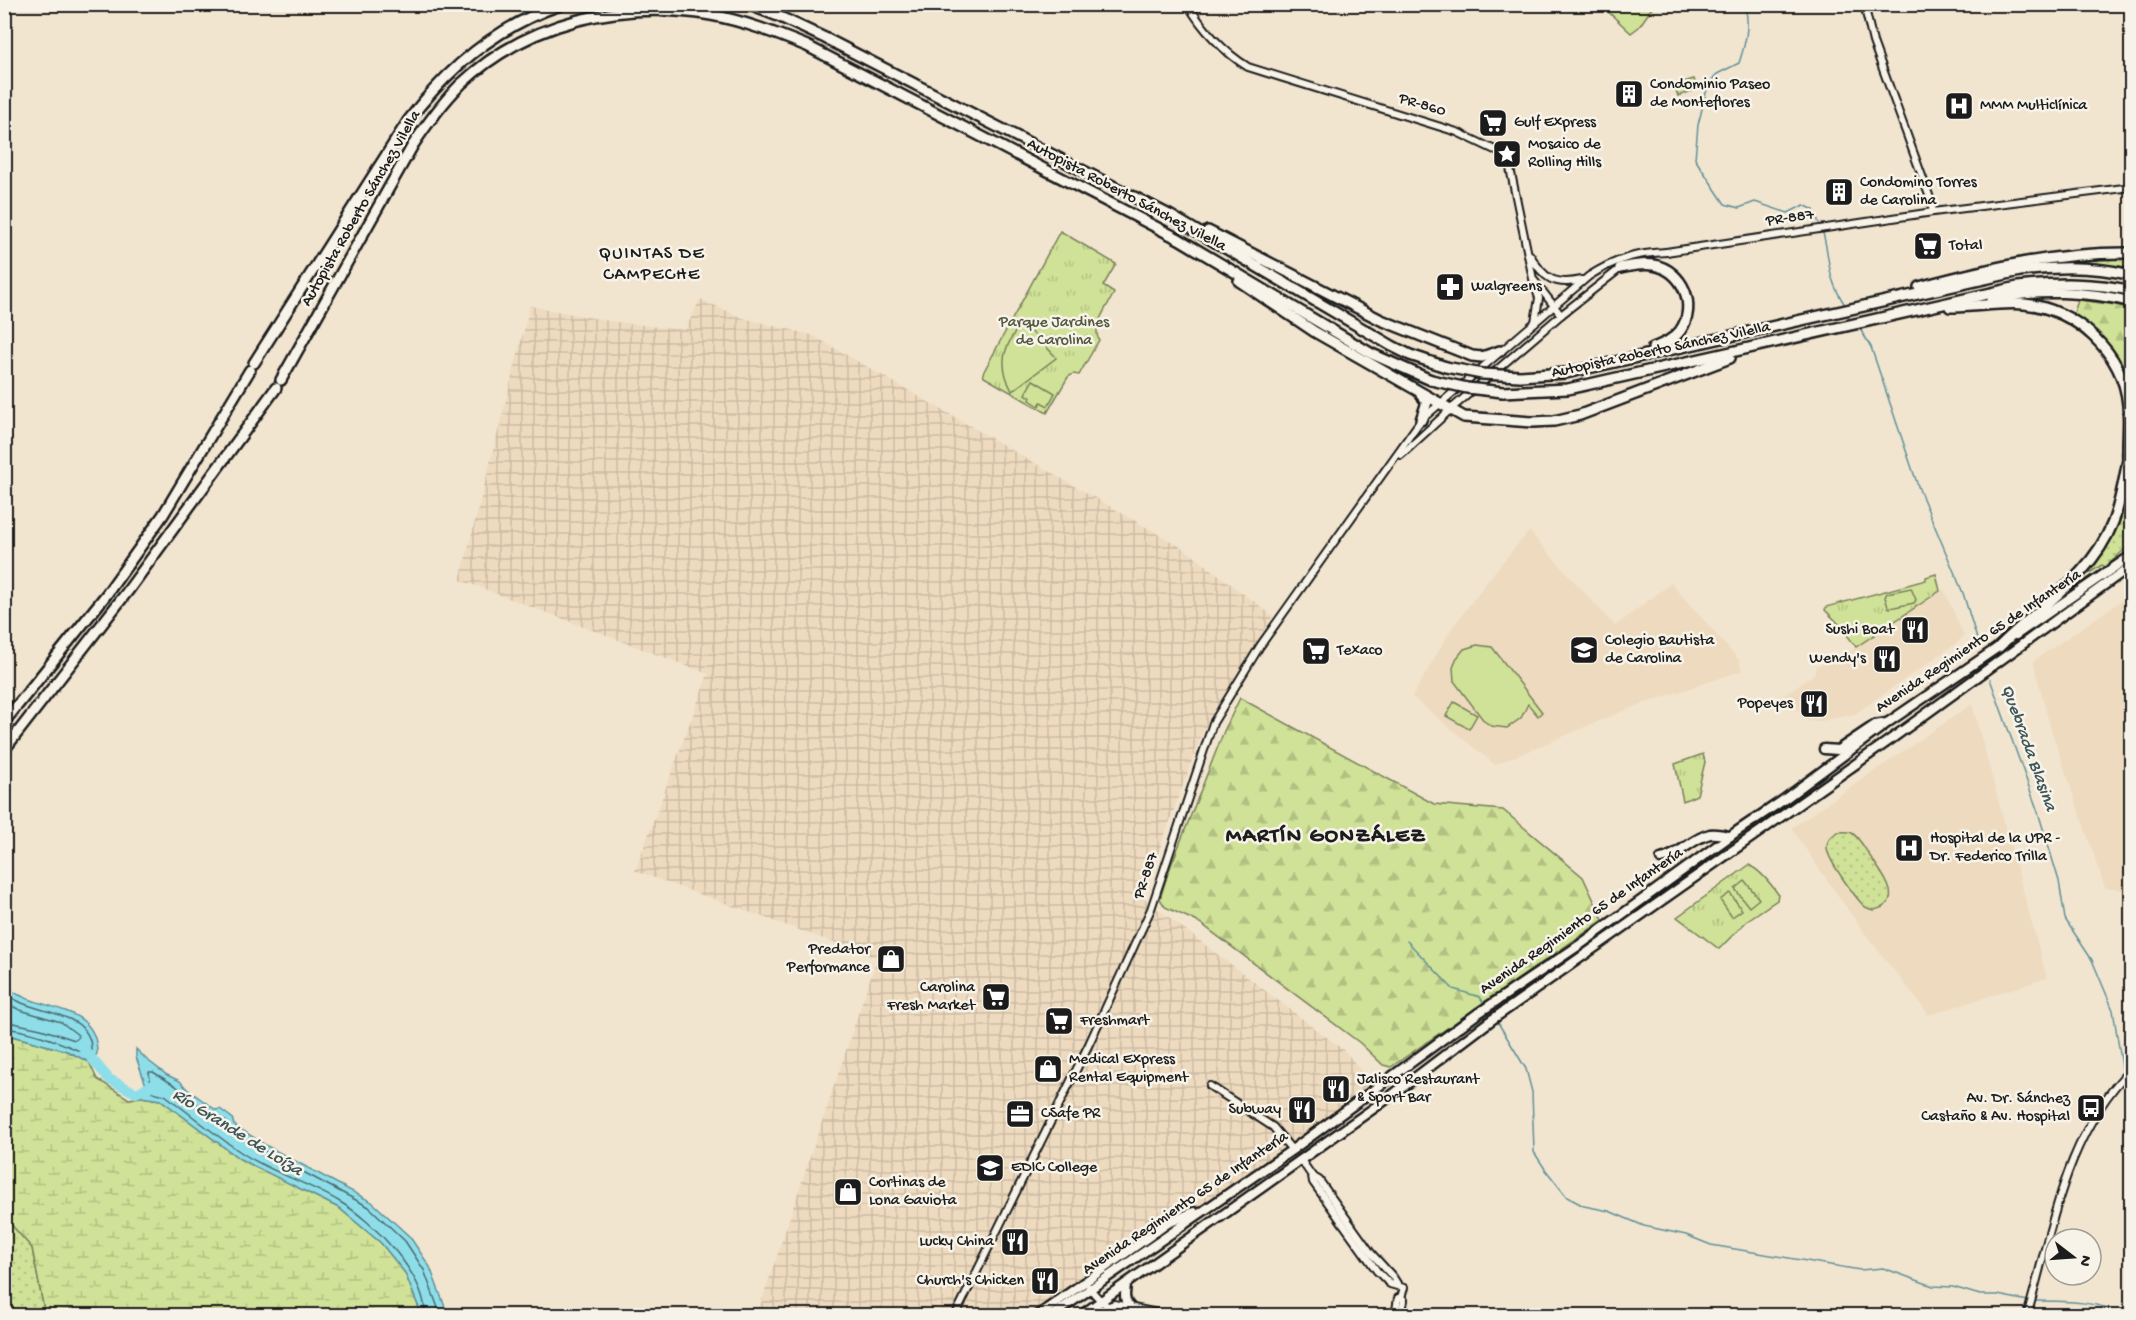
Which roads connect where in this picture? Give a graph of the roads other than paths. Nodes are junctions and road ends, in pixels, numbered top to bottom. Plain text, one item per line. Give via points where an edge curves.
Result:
1 (563, 4) edge
2 (747, 4) edge
3 (1188, 4) edge
4 (1864, 4) edge
5 (2132, 187) edge
6 (1126, 193) junction
7 (1933, 212) junction
8 (2132, 248) edge
9 (1527, 250) junction
10 (1199, 251) junction
11 (1667, 252) junction
12 (2090, 253) junction
13 (2132, 253) edge
14 (1620, 268) junction
15 (2132, 275) edge
16 (1533, 279) junction
17 (1585, 279) junction
18 (2132, 291) edge
19 (1878, 302) junction
20 (2132, 302) edge
21 (1554, 305) junction
22 (1936, 306) junction
23 (1561, 315) junction
24 (1534, 322) junction
25 (1775, 341) junction
26 (1500, 351) junction
27 (1639, 356) junction
28 (1417, 391) junction
29 (1440, 403) junction
30 (1451, 409) junction
31 (1421, 420) junction
32 (2132, 437) edge
33 (2128, 460) junction
34 (1392, 463) junction
35 (2132, 555) edge
36 (2132, 565) edge
37 (1999, 647) junction
38 (4, 722) edge
39 (1887, 723) junction
40 (1824, 749) dead end
41 (4, 750) edge
42 (1730, 836) junction
43 (1661, 859) dead end
44 (2132, 1068) edge
45 (1210, 1086) dead end
46 (1293, 1150) junction
47 (1301, 1160) junction
48 (1126, 1284) junction
49 (1087, 1285) junction
50 (1401, 1297) junction
51 (1104, 1304) junction
52 (1131, 1308) junction
53 (2028, 1312) edge
54 (955, 1316) edge
55 (1036, 1316) edge
56 (1051, 1316) edge
57 (1080, 1316) edge
58 (1142, 1316) edge
59 (1172, 1316) edge
60 (1395, 1316) edge
61 (1401, 1316) edge

1 - 38 highway, Autopista Roberto Sánchez Vilella via 521,22 469,54 437,84 408,121 163,515 106,595
2 - 6 highway, Autopista Roberto Sánchez Vilella via 825,38
3 - 9 street, PR-860 / PR-860 via 1212,36 1248,67 1457,132 1499,152 1509,168
4 - 7 street via 1873,42
5 - 7 street, PR-887
6 - 26 highway via 1151,201 1406,331 1472,356
6 - 27 highway, Autopista Roberto Sánchez Vilella, bridge via 1392,346 1446,367 1520,376 1566,373
7 - 11 street, PR-887
8 - 12 highway
9 - 16 street, PR-860 / PR-860
9 - 17 street via 1543,274 1555,282
10 - 25 highway, Autopista Roberto Sánchez Vilella, bridge via 1379,358 1431,380 1467,388 1503,392 1568,389
10 - 28 highway via 1277,308
10 - 41 highway, Autopista Roberto Sánchez Vilella via 807,46 759,27 673,9 642,8 571,20 515,44 483,65 430,119 279,384 121,600
11 - 14 street, PR-887
11 - 17 street, PR-887 via 1612,261
12 - 13 highway
12 - 19 highway via 2008,265 1892,293
14 - 23 street, PR-887
14 - 27 highway via 1662,268 1677,278 1687,297 1687,317 1677,334
15 - 19 highway, Autopista Roberto Sánchez Vilella via 2087,268 2036,269
16 - 21 street, PR-860 / PR-860
16 - 24 street via 1539,298
17 - 21 street, PR-887
18 - 22 highway, Autopista Roberto Sánchez Vilella via 2052,284
19 - 27 highway, Autopista Roberto Sánchez Vilella
20 - 22 highway via 2092,295 2040,293
21 - 23 street, PR-860 / PR-860
21 - 24 street, PR-887
22 - 25 highway, Autopista Roberto Sánchez Vilella
22 - 33 highway via 2031,305 2053,310 2088,331 2109,355 2124,384
23 - 30 street, PR-887
24 - 26 street, PR-887
25 - 30 highway via 1566,418 1532,422 1491,420 1464,417
26 - 29 street, PR-887
28 - 29 highway
28 - 31 highway via 1426,402
29 - 30 highway
29 - 31 street, PR-887
30 - 34 street, PR-887
31 - 34 street, PR-887
32 - 33 highway
33 - 37 highway via 2113,522 2095,556
34 - 54 street, PR-887 via 1260,646 1213,723 1146,919
35 - 37 main road, Avenida Regimiento 65 de Infantería
36 - 47 main road, Avenida Regimiento 65 de Infantería
37 - 39 main road, Avenida Regimiento 65 de Infantería
39 - 40 main road via 1875,724 1838,750
39 - 42 main road, Avenida Regimiento 65 de Infantería
42 - 43 main road via 1702,837
42 - 46 main road, Avenida Regimiento 65 de Infantería via 1477,1014
44 - 53 street via 2099,1109 2077,1147 2066,1173
45 - 46 street via 1273,1127
46 - 49 main road, Avenida Regimiento 65 de Infantería via 1208,1206 1168,1223
47 - 48 main road, Avenida Regimiento 65 de Infantería
47 - 50 street via 1361,1245 1404,1288
48 - 51 main road, Avenida Regimiento 65 de Infantería
48 - 52 main road via 1124,1297
49 - 51 street
49 - 55 main road
49 - 56 main road, Avenida Regimiento 65 de Infantería
50 - 60 street
50 - 61 street
51 - 52 street
51 - 57 main road, Avenida Regimiento 65 de Infantería
51 - 58 street via 1112,1310
52 - 59 street

